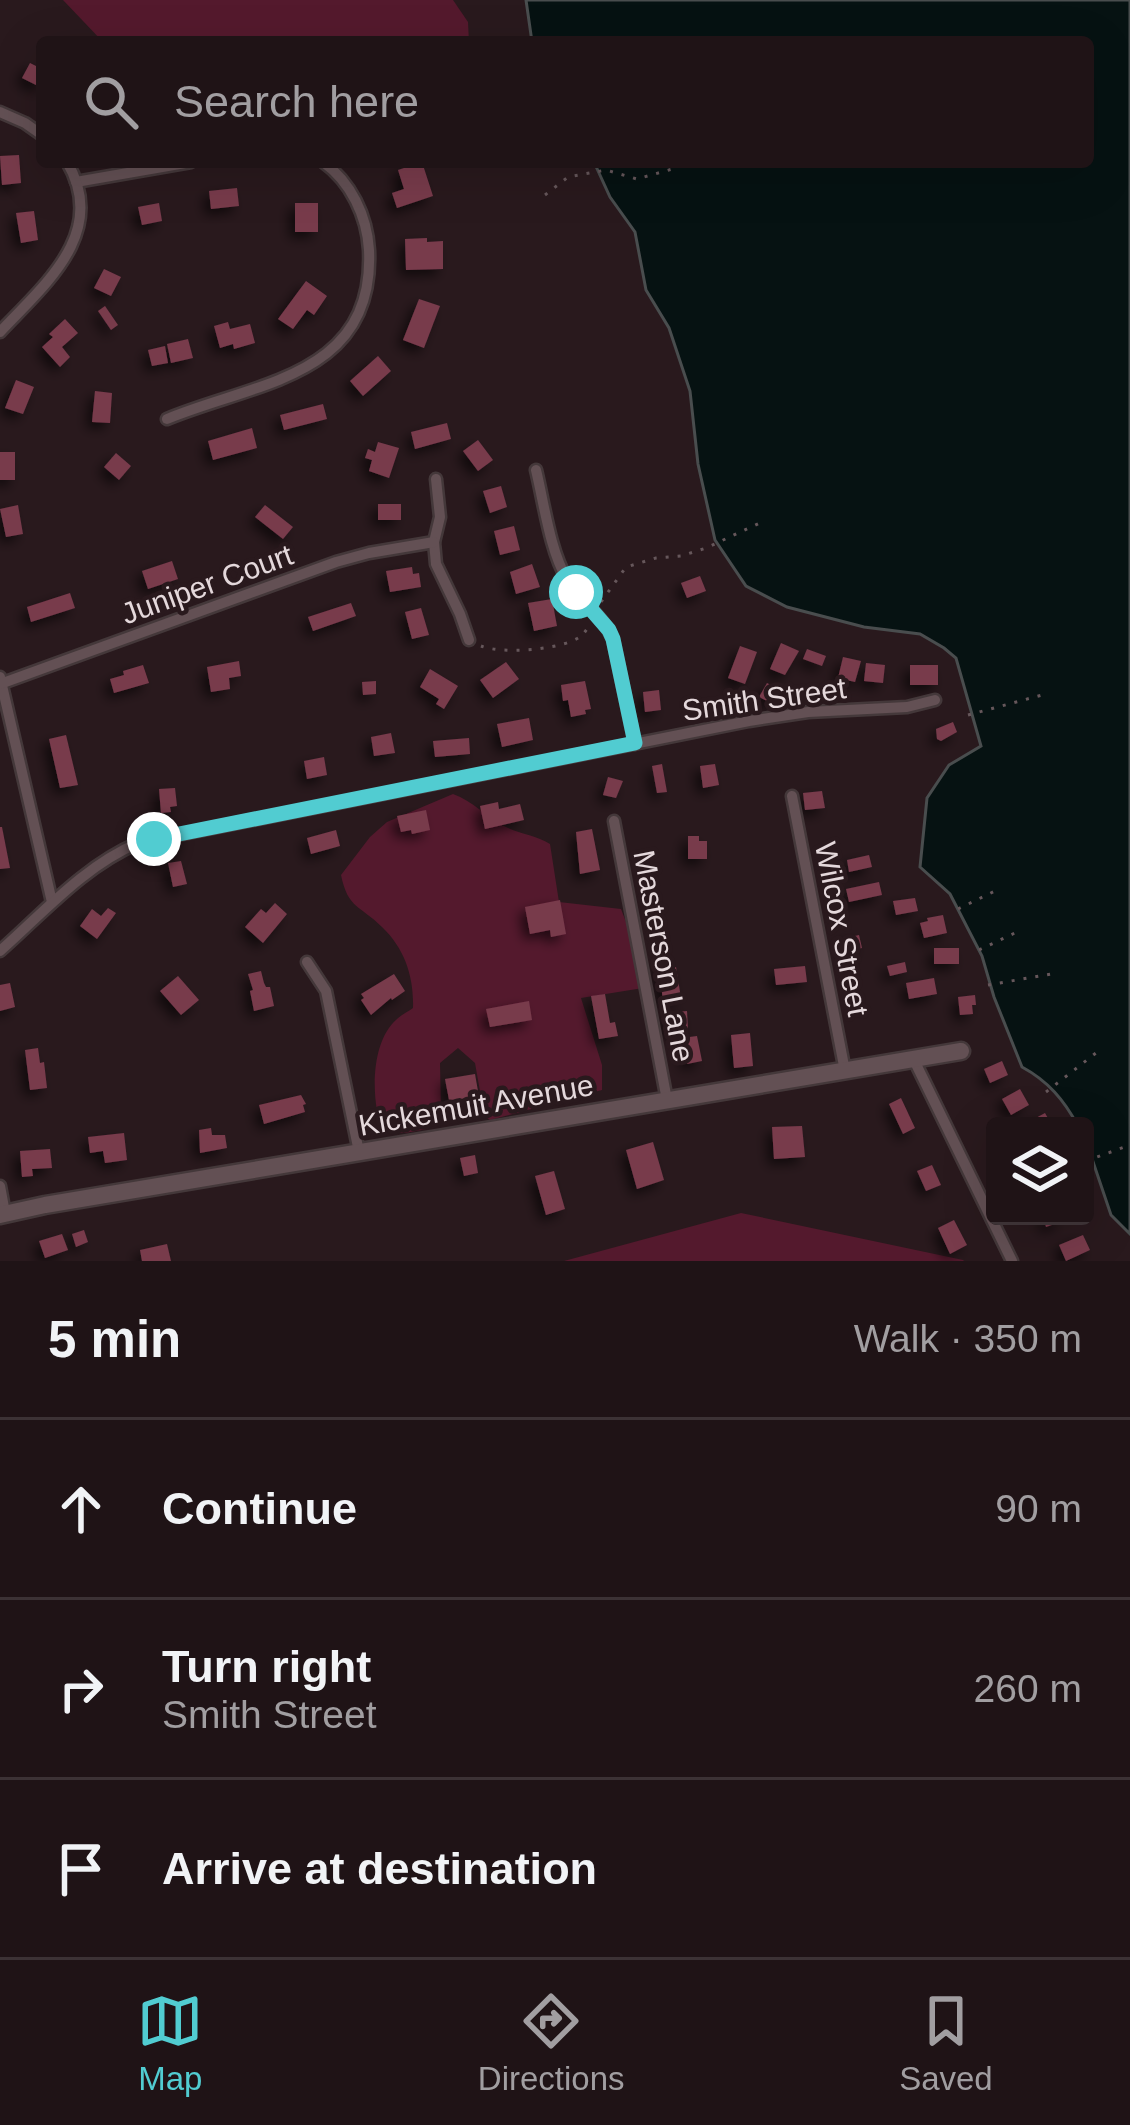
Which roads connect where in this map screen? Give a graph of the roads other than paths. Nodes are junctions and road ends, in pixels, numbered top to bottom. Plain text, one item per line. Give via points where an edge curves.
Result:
1 (0, 112) edge
2 (36, 130) edge
3 (70, 168) edge
4 (156, 168) edge
5 (331, 168) edge
6 (76, 182) junction
7 (0, 332) edge
8 (167, 419) dead end
9 (536, 470) dead end
10 (436, 479) dead end
11 (434, 542) junction
12 (469, 640) dead end
13 (0, 681) edge
14 (935, 700) dead end
15 (635, 743) junction
16 (792, 796) dead end
17 (614, 821) dead end
18 (52, 902) junction
19 (0, 951) edge
20 (307, 962) dead end
21 (962, 1051) dead end
22 (914, 1060) junction
23 (845, 1071) junction
24 (667, 1100) junction
25 (359, 1152) junction
26 (0, 1186) edge
27 (3, 1214) edge
28 (1012, 1261) edge

1 - 2 street
3 - 6 street
4 - 6 street
5 - 8 street via 365,226 369,276 357,319 304,370
6 - 7 street via 74,243
9 - 15 street via 564,574 613,639
10 - 11 street
11 - 12 street
11 - 13 street, Juniper Court via 336,562
13 - 18 street
14 - 15 street, Smith Street
15 - 18 street, Smith Street via 137,843
16 - 23 street, Wilcox Street
17 - 24 street, Masterson Lane
18 - 19 street, Smith Street
20 - 25 street via 326,991
21 - 22 street, Kickemuit Avenue
22 - 23 street, Kickemuit Avenue
22 - 28 street
23 - 24 street, Kickemuit Avenue
24 - 25 street, Kickemuit Avenue
25 - 27 street, Kickemuit Avenue
26 - 27 street

